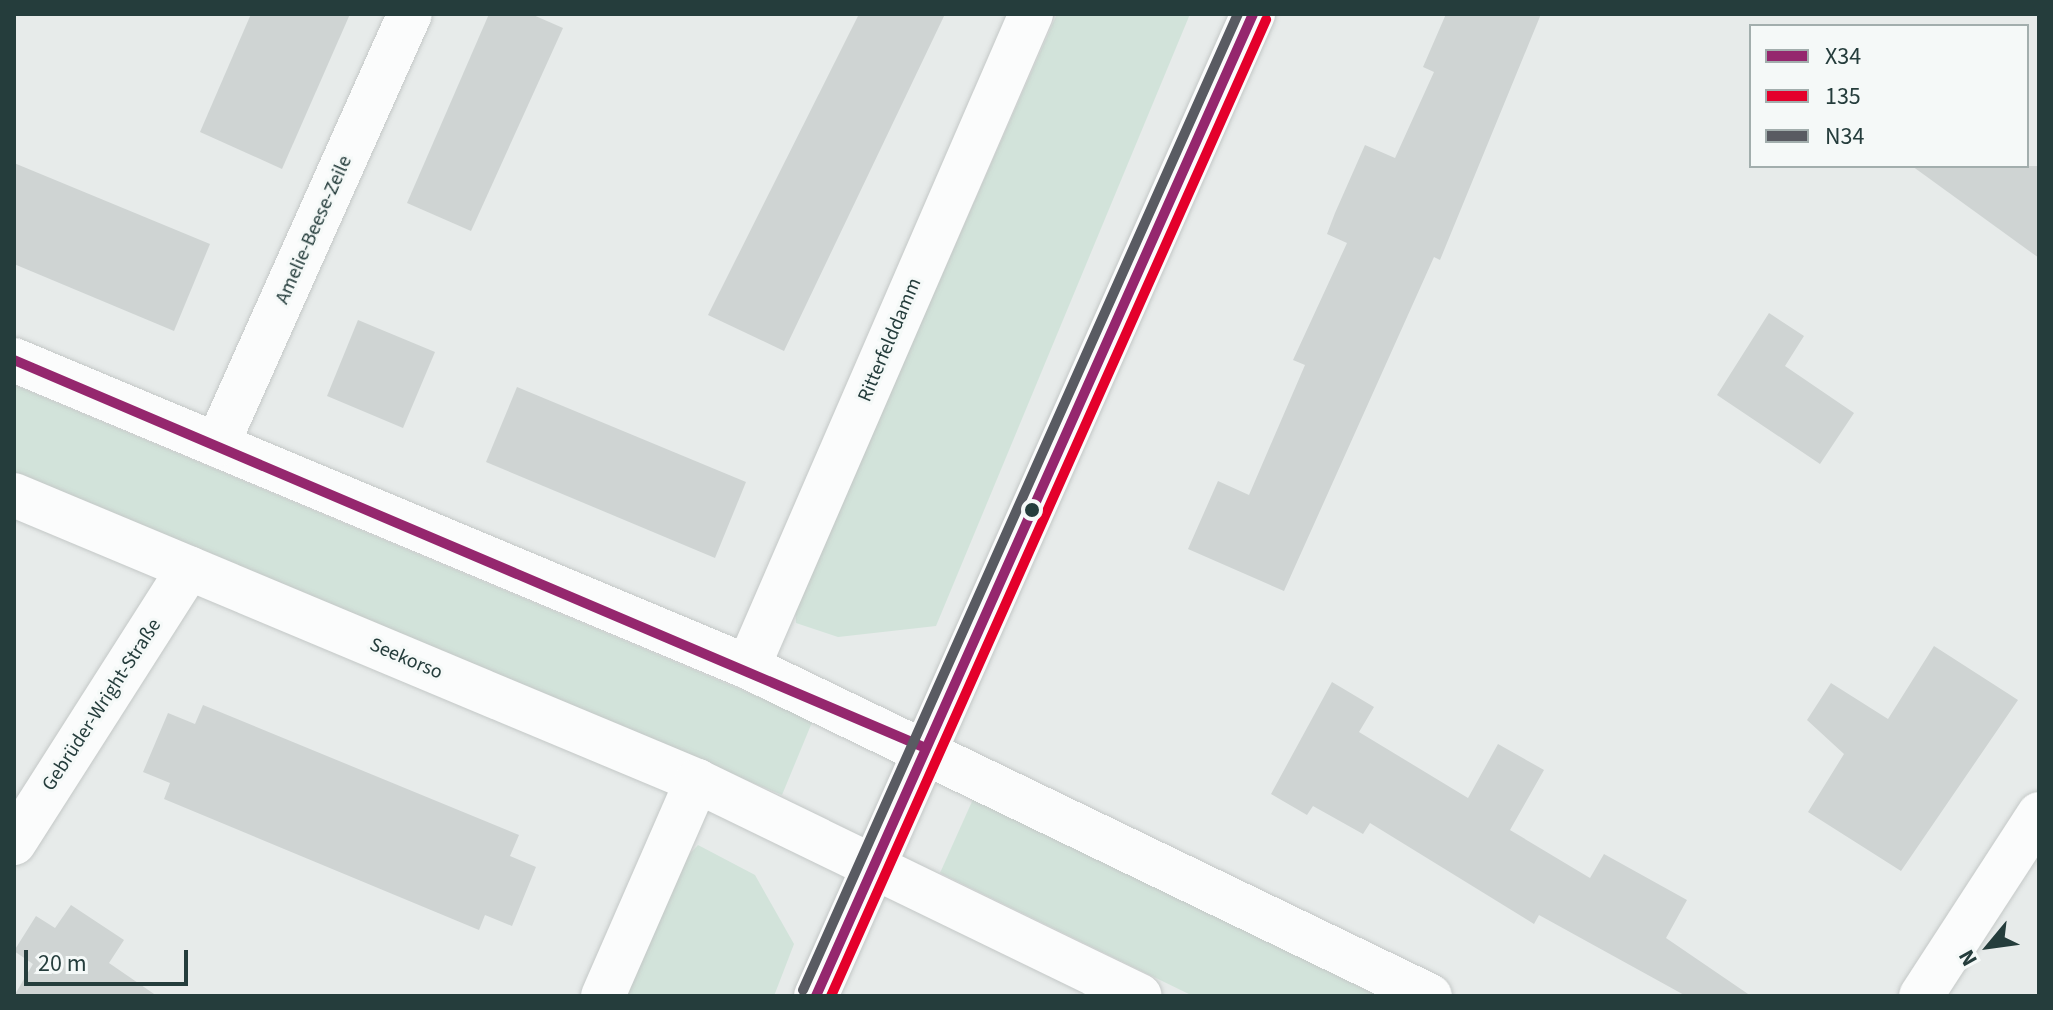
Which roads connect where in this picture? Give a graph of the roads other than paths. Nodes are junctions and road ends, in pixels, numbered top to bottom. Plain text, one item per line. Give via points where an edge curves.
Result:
1 (410, 14) edge
2 (1031, 14) edge
3 (1253, 14) edge
4 (14, 360) edge
5 (217, 445) junction
6 (14, 495) edge
7 (189, 568) junction
8 (748, 667) junction
9 (921, 746) junction
10 (697, 781) junction
11 (2039, 814) edge
12 (14, 843) edge
13 (871, 862) junction
14 (603, 996) edge
15 (816, 996) edge
16 (1140, 996) edge
17 (1430, 996) edge
18 (1921, 996) edge

1 - 5 street, Amelie-Beese-Zeile
2 - 8 street, Ritterfelddamm
3 - 9 street
4 - 5 street
5 - 8 street
6 - 7 street, Seekorso
7 - 10 street, Seekorso
7 - 12 street, Gebrüder-Wright-Straße
8 - 9 street
9 - 13 street
9 - 17 street
10 - 13 street, Seekorso
10 - 14 street
11 - 18 street
13 - 15 street
13 - 16 street, Seekorso

